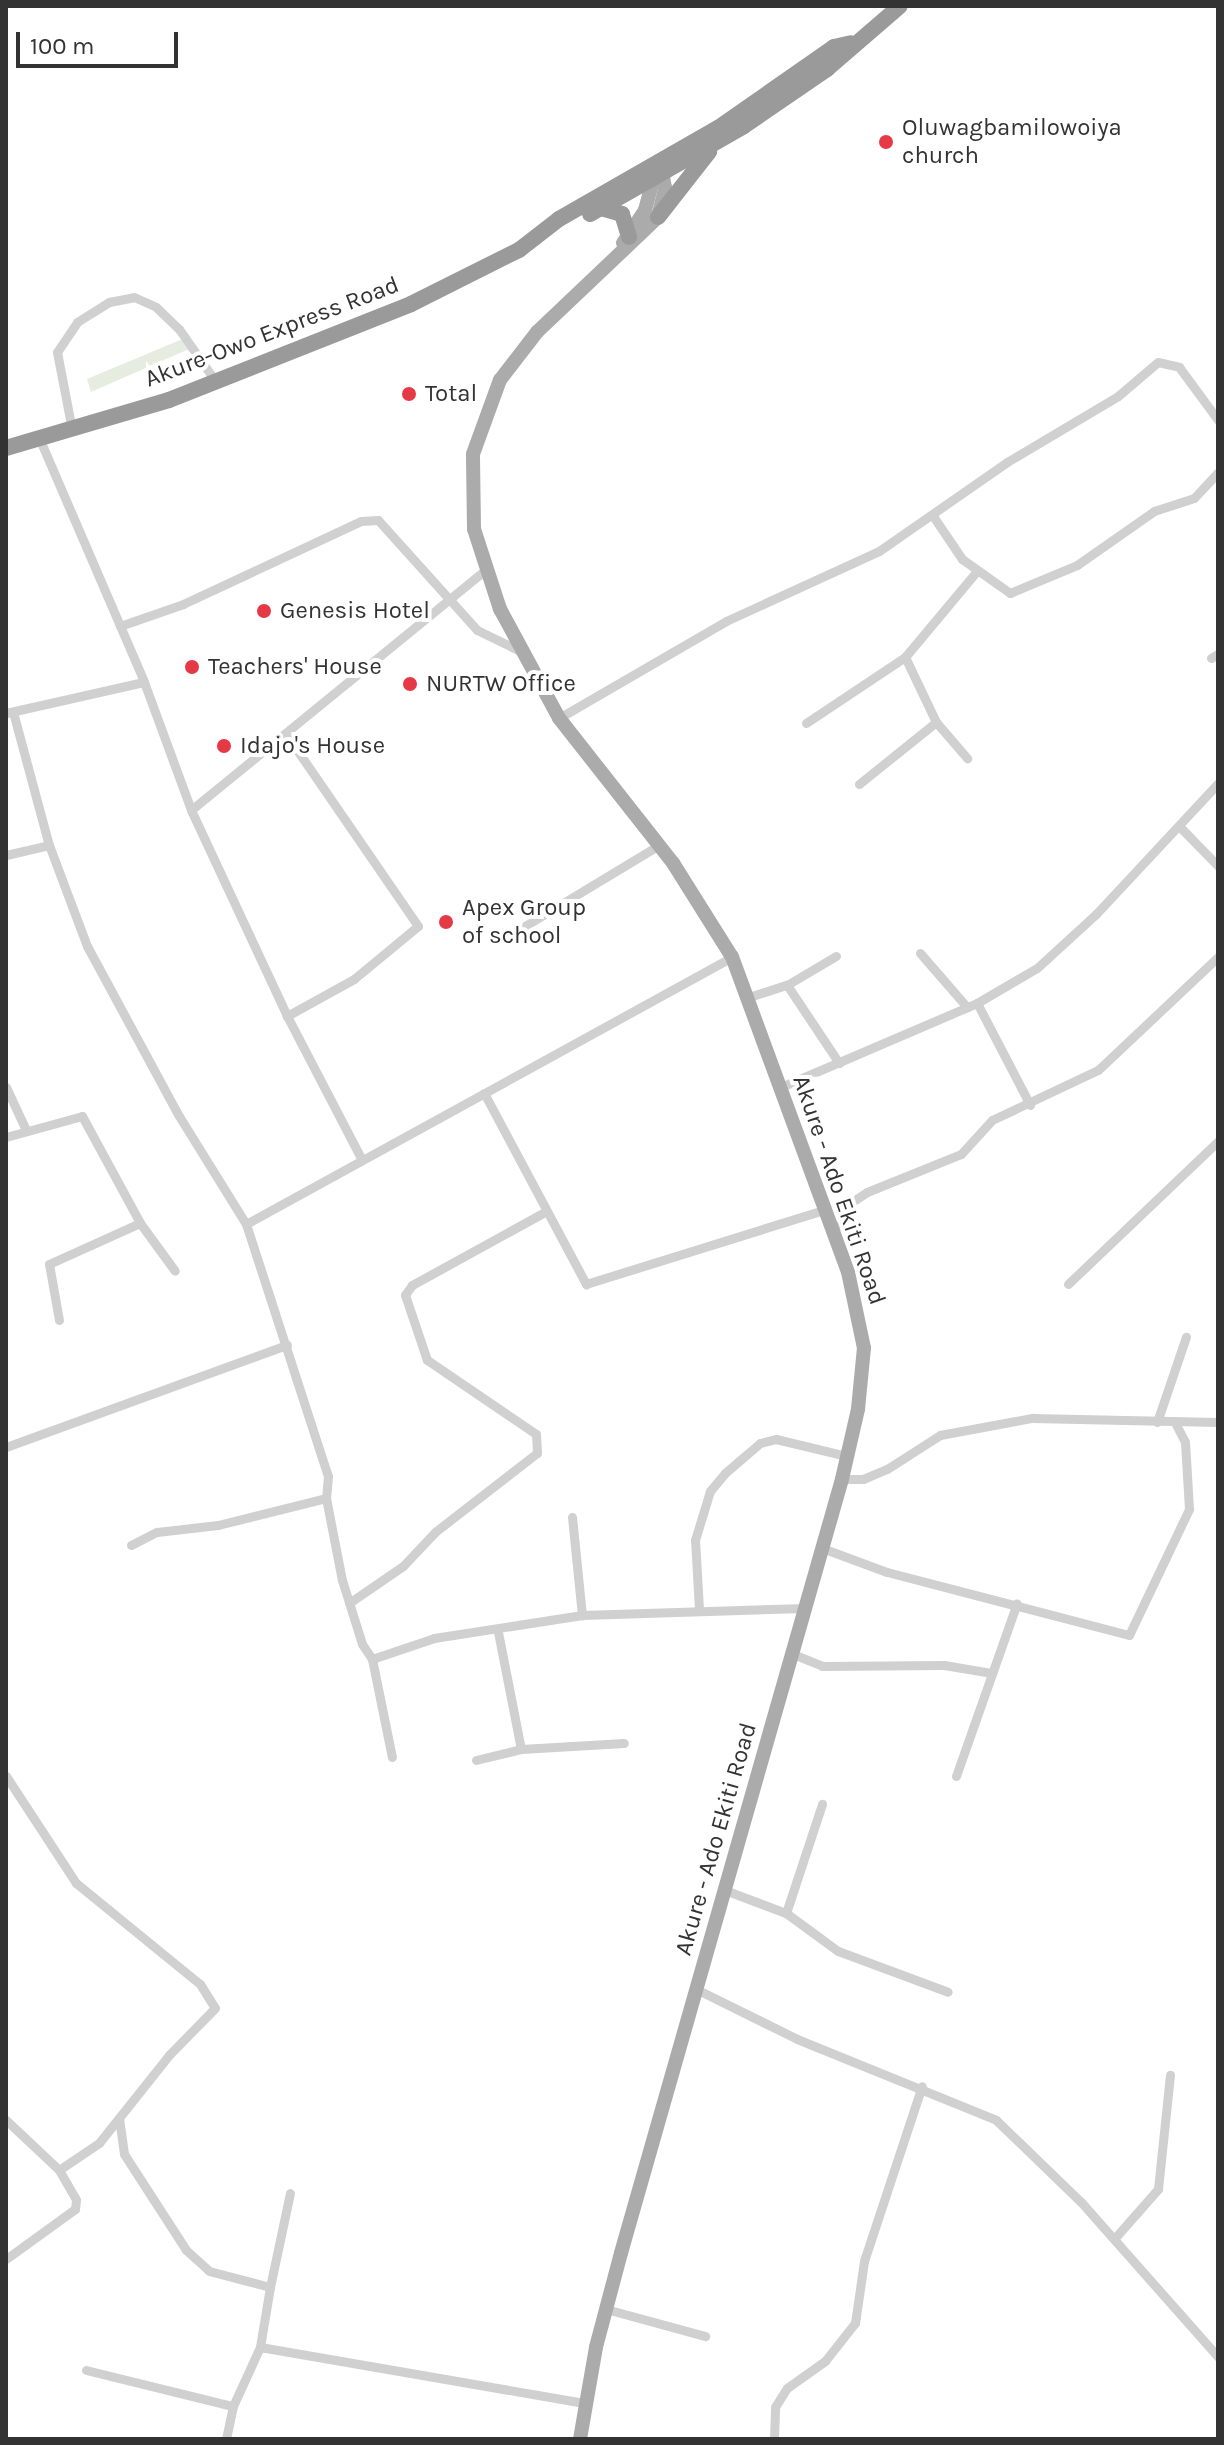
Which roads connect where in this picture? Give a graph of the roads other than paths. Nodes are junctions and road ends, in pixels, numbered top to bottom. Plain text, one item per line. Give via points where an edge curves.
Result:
1 (900, 6) edge
2 (851, 43) junction
3 (714, 145) junction
4 (656, 173) junction
5 (601, 208) junction
6 (658, 217) junction
7 (544, 232) junction
8 (629, 237) junction
9 (614, 260) junction
10 (216, 382) junction
11 (1218, 420) edge
12 (73, 431) junction
13 (40, 440) junction
14 (6, 448) edge
15 (1218, 472) edge
16 (933, 516) junction
17 (485, 570) junction
18 (976, 572) junction
19 (449, 599) junction
20 (120, 626) junction
21 (520, 651) junction
22 (905, 657) junction
23 (144, 682) junction
24 (9, 712) edge
25 (559, 718) junction
26 (936, 722) junction
27 (806, 723) dead end
28 (286, 734) junction
29 (967, 758) dead end
30 (1218, 783) edge
31 (859, 784) dead end
32 (191, 810) junction
33 (1179, 826) junction
34 (49, 845) junction
35 (659, 845) junction
36 (6, 855) edge
37 (1218, 866) edge
38 (510, 935) dead end
39 (920, 953) dead end
40 (836, 956) dead end
41 (732, 957) junction
42 (1218, 957) edge
43 (787, 985) junction
44 (749, 997) junction
45 (977, 1003) junction
46 (967, 1007) junction
47 (287, 1016) junction
48 (839, 1063) junction
49 (6, 1087) edge
50 (781, 1087) junction
51 (484, 1093) junction
52 (1030, 1105) junction
53 (26, 1130) junction
54 (6, 1137) edge
55 (1218, 1141) edge
56 (362, 1160) junction
57 (824, 1210) junction
58 (545, 1212) junction
59 (140, 1223) junction
60 (246, 1224) junction
61 (831, 1230) junction
62 (175, 1271) dead end
63 (1068, 1284) dead end
64 (59, 1320) dead end
65 (1186, 1337) dead end
66 (287, 1345) junction
67 (1157, 1422) junction
68 (1218, 1422) edge
69 (1176, 1424) junction
70 (6, 1447) edge
71 (847, 1456) junction
72 (842, 1479) junction
73 (326, 1498) junction
74 (572, 1517) dead end
75 (131, 1545) dead end
76 (822, 1548) junction
77 (349, 1603) junction
78 (1017, 1603) junction
79 (806, 1608) junction
80 (699, 1609) junction
81 (582, 1615) junction
82 (498, 1632) junction
83 (793, 1654) junction
84 (372, 1659) junction
85 (992, 1673) junction
86 (624, 1743) dead end
87 (521, 1749) junction
88 (392, 1757) dead end
89 (476, 1760) dead end
90 (6, 1776) edge
91 (956, 1776) dead end
92 (822, 1804) dead end
93 (722, 1889) junction
94 (786, 1913) junction
95 (696, 1989) junction
96 (948, 1992) dead end
97 (1170, 2075) dead end
98 (922, 2086) junction
99 (119, 2118) junction
100 (6, 2120) edge
101 (59, 2170) junction
102 (290, 2193) dead end
103 (1114, 2239) junction
104 (6, 2259) edge
105 (270, 2287) junction
106 (606, 2309) junction
107 (705, 2336) dead end
108 (260, 2347) junction
109 (1218, 2357) edge
110 (86, 2370) dead end
111 (584, 2403) junction
112 (233, 2406) junction
113 (226, 2439) edge
114 (580, 2439) edge
115 (774, 2439) edge

1 - 2 highway, Akure-Owo Express Road
2 - 3 highway, Akure-Owo Express Road via 827,69
2 - 4 highway, Akure-Owo Express Road via 834,47
3 - 4 highway, Akure-Owo Express Road
3 - 6 highway
4 - 5 highway, Akure-Owo Express Road
4 - 6 main road
4 - 7 highway, Akure-Owo Express Road
4 - 8 main road via 645,210
5 - 7 highway, Akure-Owo Express Road
5 - 8 highway via 622,214
6 - 9 main road, Akure - Ado Ekiti Road
7 - 10 highway, Akure-Owo Express Road via 411,304
8 - 9 main road
9 - 17 main road, Akure - Ado Ekiti Road via 511,361 489,403 470,485
10 - 12 highway, Akure-Owo Express Road
10 - 12 street via 179,329 156,307 134,297 109,302 77,322 57,352
11 - 16 street via 1179,367 1158,362 1118,396 1007,462
12 - 13 highway, Akure-Owo Express Road
13 - 14 highway, Akure-Owo Express Road
13 - 20 street
15 - 18 street via 1194,498 1154,511 1077,565 1026,590 1010,593
16 - 18 street
16 - 25 street via 852,565 726,621
17 - 19 street
17 - 21 main road, Akure - Ado Ekiti Road
18 - 22 street
19 - 20 street via 378,520 361,521 196,598
19 - 21 street via 477,630
19 - 28 street
20 - 23 street
21 - 25 main road, Akure - Ado Ekiti Road
22 - 26 street
22 - 27 street
23 - 24 street
23 - 32 street
24 - 34 street
25 - 35 main road, Akure - Ado Ekiti Road
26 - 29 street
26 - 31 street
28 - 32 street
28 - 47 street via 418,926 354,979
30 - 33 street
32 - 47 street
33 - 37 street
33 - 45 street via 1061,948
34 - 36 street
34 - 60 street via 111,996
35 - 38 street
35 - 41 main road, Akure - Ado Ekiti Road via 713,920
39 - 46 street
40 - 43 street
41 - 44 main road, Akure - Ado Ekiti Road
41 - 51 street
42 - 52 street via 1098,1070
43 - 44 street
43 - 48 street
44 - 50 main road, Akure - Ado Ekiti Road
45 - 46 street
45 - 52 street
46 - 48 street
47 - 56 street
48 - 50 street
49 - 53 street
50 - 57 main road, Akure - Ado Ekiti Road
51 - 56 street
51 - 58 street
52 - 61 street via 992,1120 961,1154 856,1199 845,1222
53 - 54 street
53 - 59 street via 82,1116
55 - 63 street
56 - 60 street
57 - 58 street via 586,1284
57 - 61 main road, Akure - Ado Ekiti Road
58 - 77 street via 412,1285 405,1295 427,1360 536,1434 537,1453 435,1532 403,1566
59 - 62 street
59 - 64 street via 49,1264
60 - 66 street
61 - 71 main road, Akure - Ado Ekiti Road via 855,1293 864,1348
65 - 67 street
66 - 70 street
66 - 73 street via 328,1476
67 - 69 street
67 - 72 street via 1072,1415 984,1426 940,1435 863,1479
68 - 69 street
69 - 78 street via 1185,1442 1189,1509 1135,1630 1122,1635
71 - 72 main road, Akure - Ado Ekiti Road
71 - 80 street via 776,1439 760,1443 725,1473 710,1491 695,1540
72 - 76 main road, Akure - Ado Ekiti Road
73 - 75 street via 218,1525 157,1532
73 - 77 street
74 - 81 street
76 - 78 street via 887,1572
76 - 79 main road, Akure - Ado Ekiti Road
77 - 84 street
78 - 85 street
79 - 80 street
79 - 83 main road, Akure - Ado Ekiti Road
80 - 81 street
81 - 82 street
82 - 84 street via 434,1638
82 - 87 street
83 - 85 street via 822,1666 944,1665
83 - 93 main road, Akure - Ado Ekiti Road
84 - 88 street
85 - 91 street
86 - 87 street
87 - 89 street
90 - 99 street via 76,1883 200,1984 215,2008
92 - 94 street
93 - 94 street
93 - 95 main road, Akure - Ado Ekiti Road
94 - 96 street via 838,1951
95 - 98 street via 797,2039
95 - 106 main road, Akure - Ado Ekiti Road
97 - 103 street via 1158,2189
98 - 103 street via 996,2120
98 - 115 street via 864,2261 855,2323 825,2361 787,2388 775,2407
99 - 101 street via 99,2143
99 - 105 street via 124,2154 186,2250 209,2271
100 - 101 street
101 - 104 street via 76,2200 75,2209
102 - 105 street
103 - 109 street
105 - 108 street
106 - 107 street
106 - 111 main road, Akure - Ado Ekiti Road
108 - 111 street
108 - 112 street
110 - 112 street
111 - 114 main road, Akure - Ado Ekiti Road
112 - 113 street

